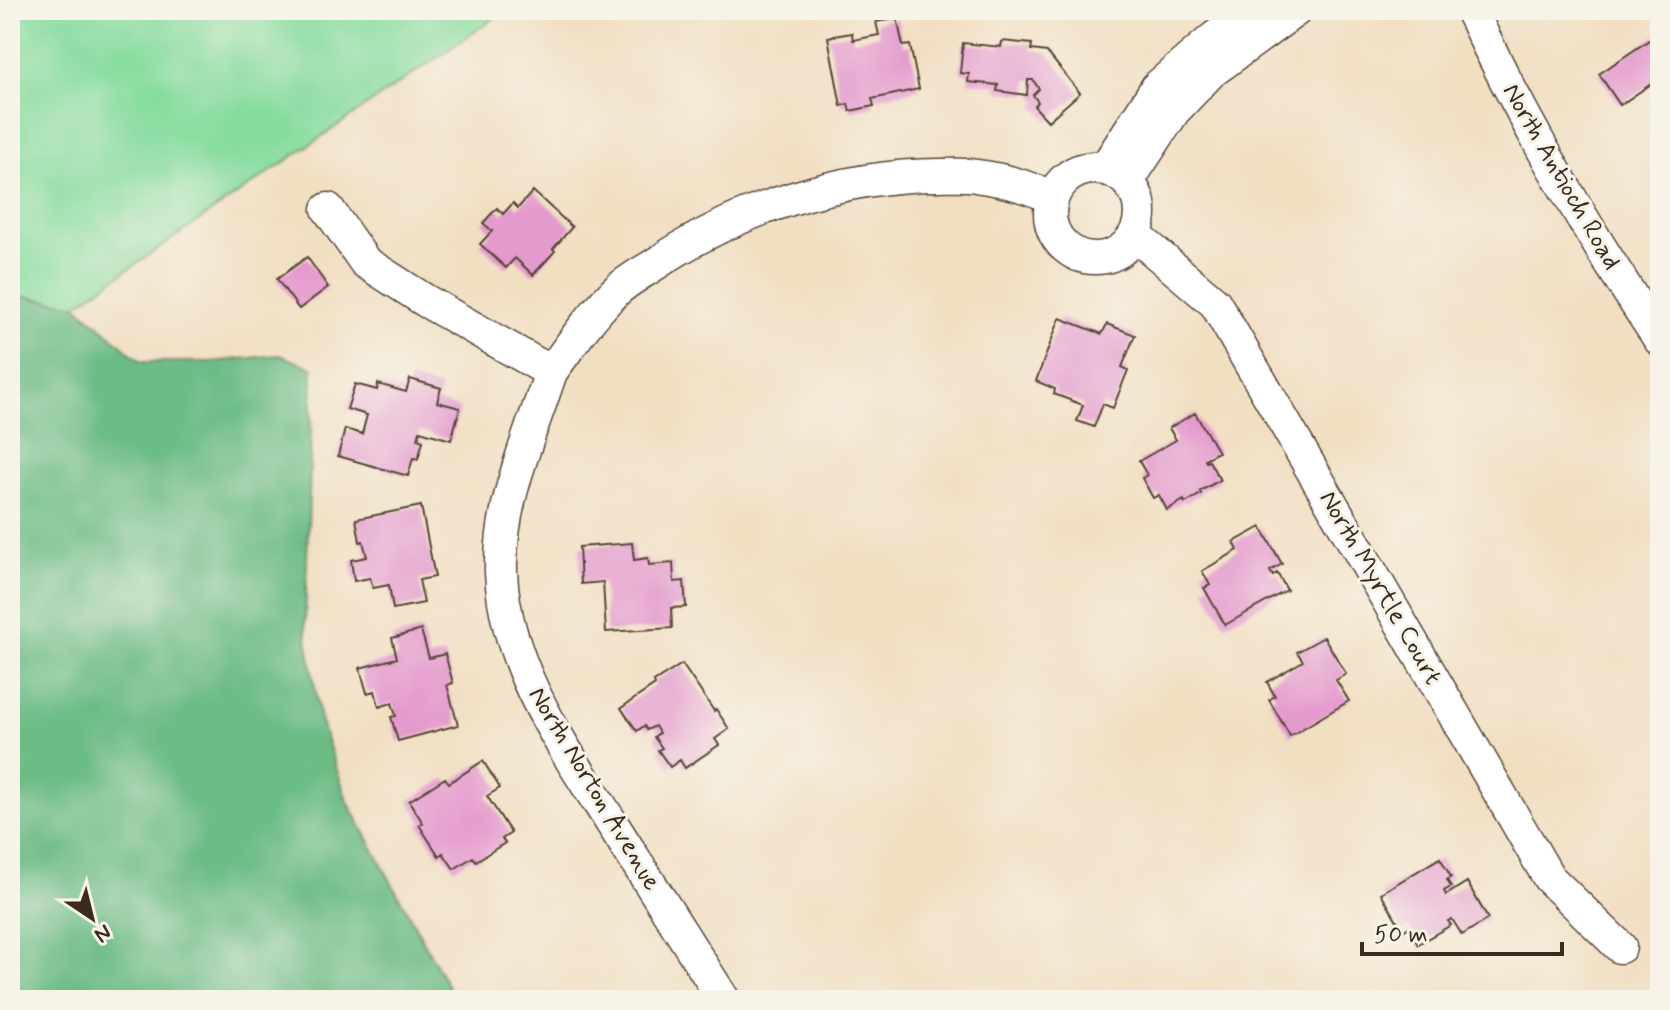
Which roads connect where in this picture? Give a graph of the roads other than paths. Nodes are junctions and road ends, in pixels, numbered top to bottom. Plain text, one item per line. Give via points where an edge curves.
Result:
1 (1251, 10) edge
2 (1296, 10) edge
3 (1471, 10) edge
4 (1117, 174) junction
5 (1052, 197) junction
6 (328, 209) dead end
7 (1135, 235) junction
8 (1660, 340) edge
9 (551, 372) junction
10 (1620, 947) dead end
11 (724, 1000) edge

1 - 4 street via 1157,87 1113,153
2 - 4 street via 1211,72
3 - 8 street, North Antioch Road via 1580,217
4 - 5 street via 1088,168 1063,181
4 - 7 street via 1136,193 1140,221
5 - 7 street via 1051,224 1057,238 1081,256 1112,255
5 - 9 street, North Norton Avenue via 975,175 861,181 808,193 684,245 614,293
6 - 9 street via 365,262
7 - 10 street, North Myrtle Court via 1215,303 1549,878
9 - 11 street, North Norton Avenue via 505,525 501,571 517,653 543,713

